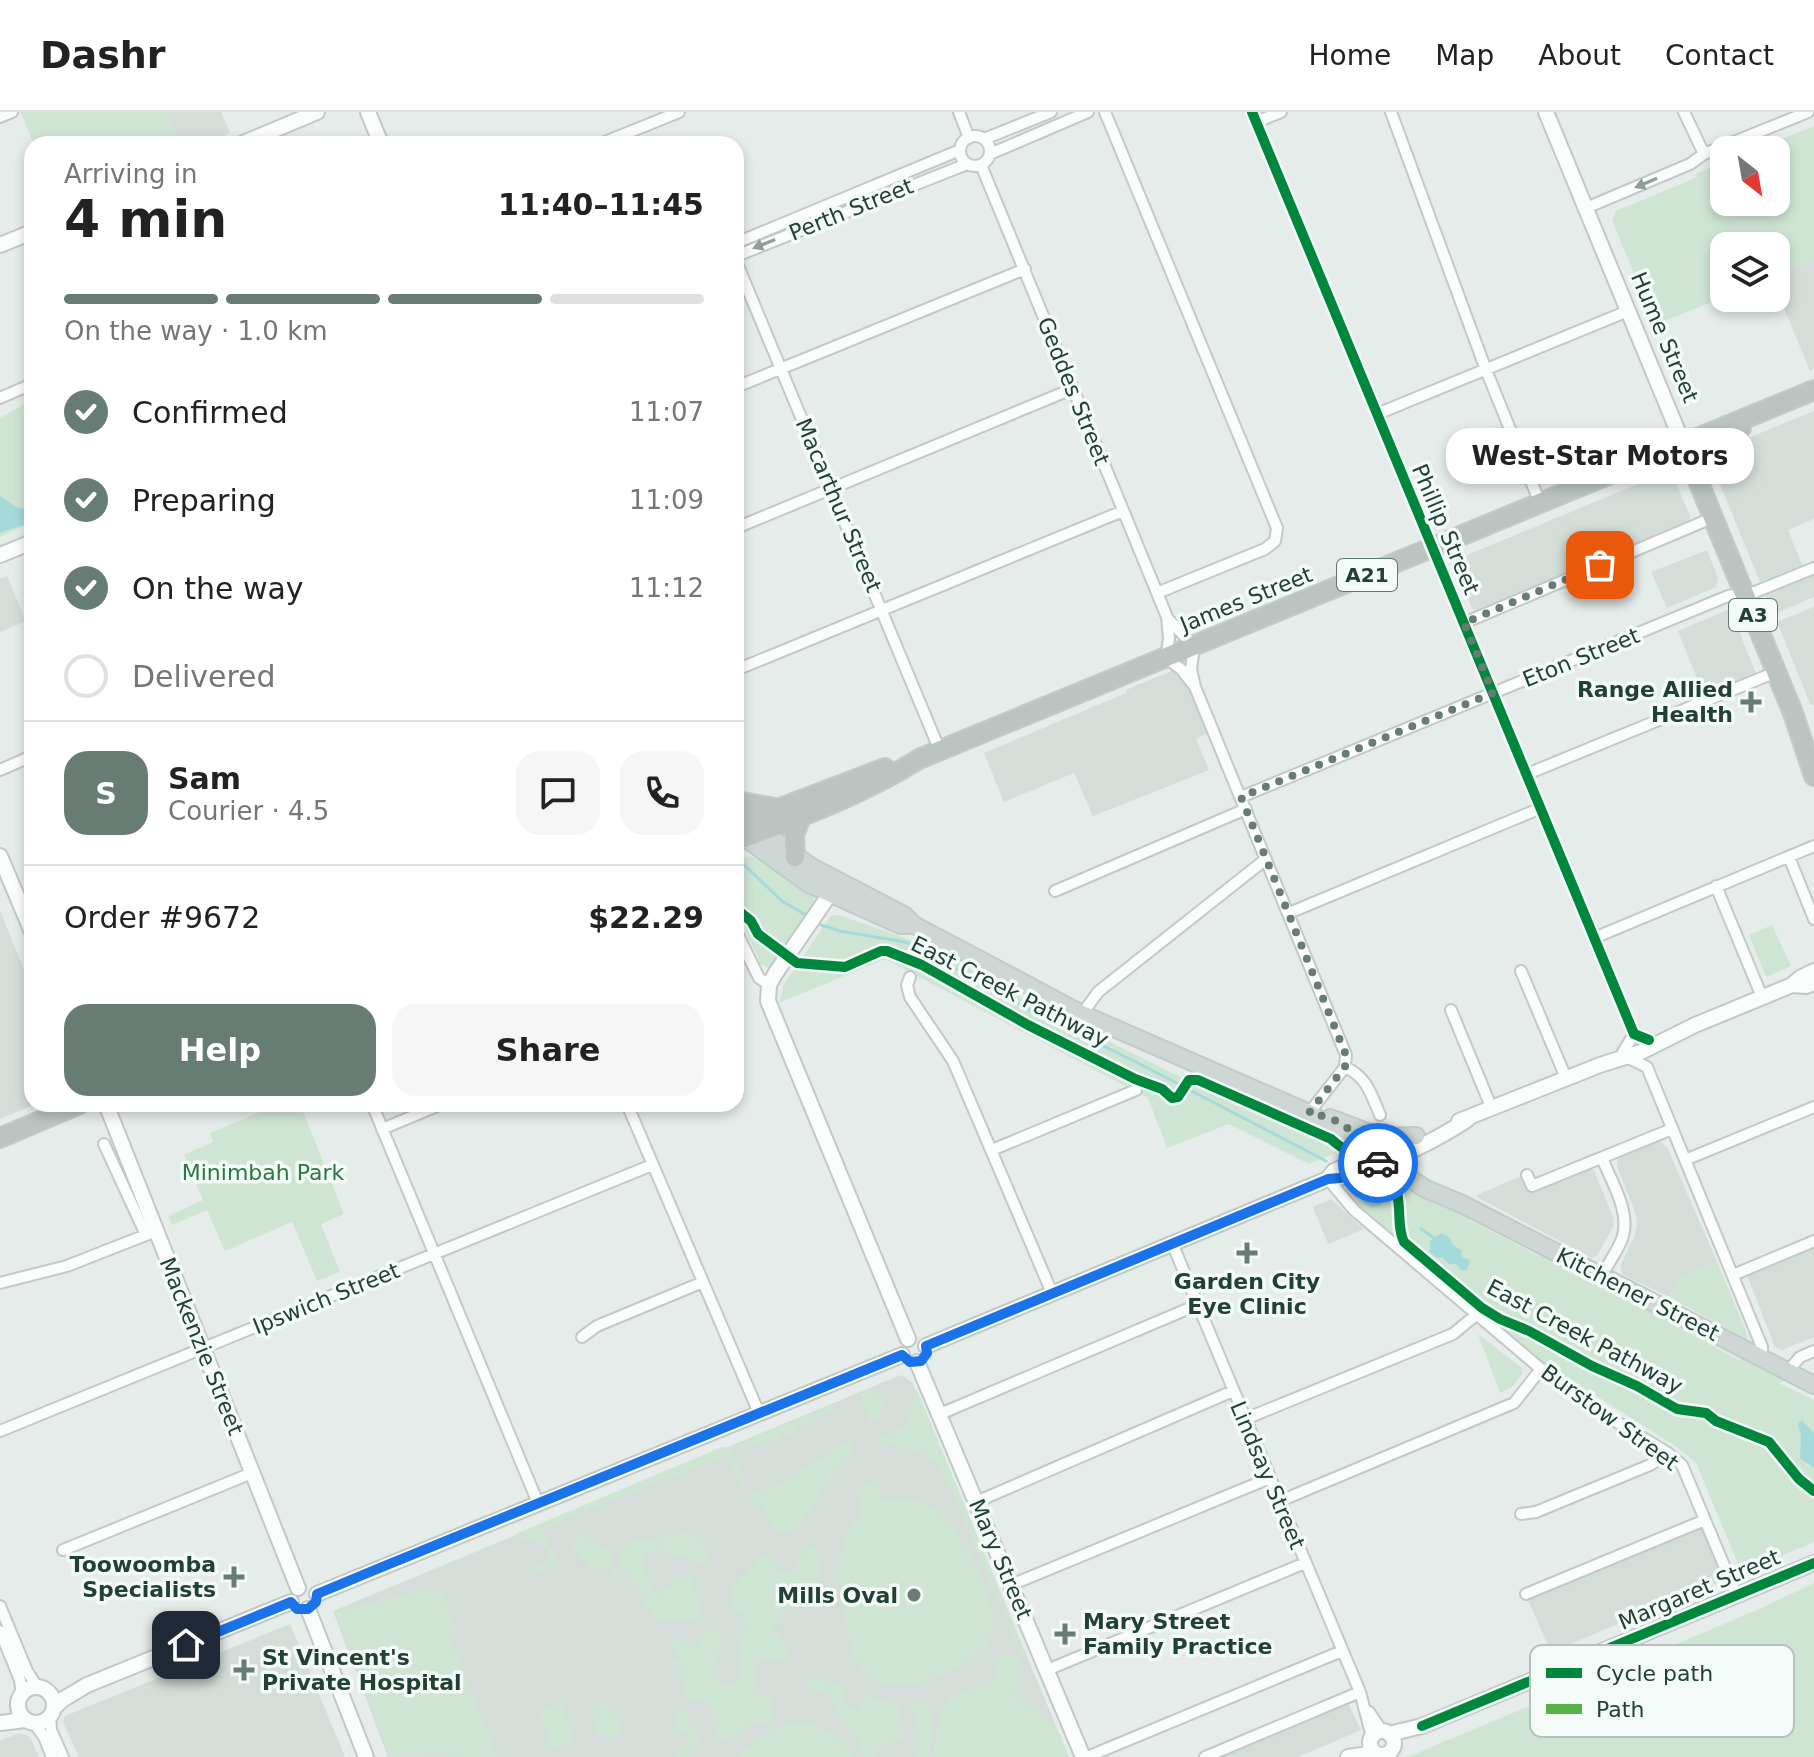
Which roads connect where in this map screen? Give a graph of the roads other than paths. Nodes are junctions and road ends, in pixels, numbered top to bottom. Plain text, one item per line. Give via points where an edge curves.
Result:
1 (12, 112) edge
2 (317, 112) edge
3 (368, 112) edge
4 (679, 112) edge
5 (959, 112) edge
6 (1049, 112) edge
7 (1088, 112) edge
8 (1105, 112) edge
9 (1281, 112) edge
10 (1391, 112) edge
11 (1546, 112) edge
12 (1684, 112) edge
13 (1803, 114) edge
14 (1814, 115) edge
15 (0, 117) edge
16 (1254, 117) edge
17 (1052, 126) junction
18 (260, 136) edge
19 (378, 136) edge
20 (620, 136) edge
21 (969, 138) junction
22 (984, 139) junction
23 (960, 150) junction
24 (990, 154) junction
25 (1704, 154) junction
26 (967, 164) junction
27 (981, 165) junction
28 (880, 182) junction
29 (885, 194) junction
30 (1586, 208) junction
31 (24, 235) edge
32 (744, 240) edge
33 (0, 245) edge
34 (744, 255) edge
35 (1025, 269) junction
36 (744, 278) edge
37 (1628, 311) junction
38 (781, 368) junction
39 (1486, 370) junction
40 (744, 384) edge
41 (24, 388) edge
42 (1072, 389) junction
43 (1814, 390) edge
44 (0, 398) edge
45 (1377, 414) junction
46 (1750, 416) junction
47 (1683, 444) junction
48 (1696, 477) junction
49 (832, 488) junction
50 (1540, 503) junction
51 (1123, 511) junction
52 (1712, 518) junction
53 (744, 525) edge
54 (24, 545) edge
55 (1433, 548) junction
56 (0, 555) edge
57 (1814, 568) edge
58 (1157, 593) junction
59 (1744, 593) junction
60 (883, 610) junction
61 (1167, 617) junction
62 (1464, 623) junction
63 (1194, 646) junction
64 (1166, 658) junction
65 (744, 667) edge
66 (1776, 672) junction
67 (1195, 687) junction
68 (1493, 693) junction
69 (1804, 721) edge
70 (1814, 748) edge
71 (940, 751) junction
72 (919, 759) junction
73 (24, 760) edge
74 (0, 770) edge
75 (1527, 774) junction
76 (1814, 776) edge
77 (1241, 797) junction
78 (744, 802) edge
79 (778, 808) junction
80 (1541, 808) junction
81 (1246, 809) junction
82 (802, 815) junction
83 (744, 827) edge
84 (744, 828) edge
85 (744, 829) edge
86 (744, 829) edge
87 (1814, 846) edge
88 (0, 856) edge
89 (795, 857) junction
90 (1789, 857) junction
91 (1266, 859) junction
92 (1716, 886) junction
93 (834, 888) junction
94 (1055, 891) dead end
95 (24, 896) edge
96 (1289, 913) junction
97 (1814, 919) edge
98 (1594, 938) junction
99 (744, 943) edge
100 (1521, 971) dead end
101 (1814, 971) edge
102 (910, 977) dead end
103 (1814, 983) edge
104 (769, 985) junction
105 (1792, 985) junction
106 (1762, 997) junction
107 (1451, 1010) dead end
108 (1082, 1014) junction
109 (1634, 1034) junction
110 (1654, 1042) junction
111 (1624, 1055) junction
112 (1345, 1067) junction
113 (1647, 1067) junction
114 (1566, 1078) junction
115 (1136, 1090) dead end
116 (1814, 1107) edge
117 (1492, 1109) junction
118 (61, 1112) edge
119 (109, 1112) edge
120 (375, 1112) edge
121 (423, 1112) edge
122 (630, 1112) edge
123 (1309, 1113) junction
124 (1380, 1115) dead end
125 (1331, 1118) junction
126 (1468, 1119) junction
127 (382, 1129) junction
128 (1672, 1129) junction
129 (1416, 1136) junction
130 (0, 1138) edge
131 (104, 1144) dead end
132 (992, 1150) junction
133 (1383, 1155) junction
134 (1602, 1158) junction
135 (1685, 1160) junction
136 (652, 1165) junction
137 (1527, 1175) dead end
138 (1328, 1179) junction
139 (151, 1233) junction
140 (1814, 1241) edge
141 (1172, 1243) junction
142 (435, 1254) junction
143 (1602, 1275) junction
144 (1733, 1275) junction
145 (703, 1282) junction
146 (0, 1283) edge
147 (1052, 1293) junction
148 (1197, 1305) junction
149 (1476, 1315) junction
150 (582, 1337) dead end
151 (908, 1339) junction
152 (926, 1346) junction
153 (203, 1349) junction
154 (1814, 1351) edge
155 (902, 1355) junction
156 (1762, 1359) junction
157 (917, 1362) junction
158 (1541, 1369) junction
159 (1788, 1371) junction
160 (1814, 1385) edge
161 (1233, 1391) junction
162 (759, 1413) junction
163 (940, 1414) junction
164 (1245, 1419) junction
165 (0, 1431) edge
166 (1668, 1453) junction
167 (252, 1473) junction
168 (1270, 1478) junction
169 (1280, 1501) junction
170 (976, 1502) junction
171 (538, 1503) junction
172 (1521, 1514) dead end
173 (1705, 1520) junction
174 (63, 1550) dead end
175 (1305, 1563) junction
176 (1814, 1563) edge
177 (1011, 1585) junction
178 (298, 1588) junction
179 (317, 1594) junction
180 (1526, 1594) dead end
181 (1736, 1594) junction
182 (291, 1602) junction
183 (0, 1606) edge
184 (308, 1609) junction
185 (0, 1631) edge
186 (1615, 1645) edge
187 (1342, 1651) junction
188 (1047, 1670) junction
189 (1530, 1681) edge
190 (87, 1685) junction
191 (42, 1689) junction
192 (1360, 1692) junction
193 (20, 1699) junction
194 (52, 1712) junction
195 (0, 1717) edge
196 (30, 1722) junction
197 (0, 1723) edge
198 (1382, 1746) edge
199 (52, 1757) edge
200 (63, 1757) edge
201 (366, 1757) edge
202 (1085, 1757) edge
203 (1205, 1757) edge
204 (1348, 1757) edge

1 - 15 street
2 - 18 main road
3 - 19 main road
4 - 20 street
5 - 21 street
6 - 17 street
6 - 22 street
7 - 17 street
8 - 58 street via 1277,528 1275,541 1265,549
9 - 16 street
10 - 39 street
11 - 30 main road, Hume Street
12 - 25 street
13 - 14 street
13 - 25 street
16 - 45 street, Phillip Street
17 - 24 street
21 - 22 street
21 - 23 street
22 - 24 street
23 - 26 street
23 - 28 street, Perth Street
24 - 27 street
25 -> 30 street
26 - 27 street
26 - 29 street, Perth Street
27 - 35 street, Geddes Street
28 - 29 street
28 - 32 street, Perth Street
29 -> 34 street, Perth Street
30 - 37 main road, Hume Street
31 - 33 main road
35 - 38 street
35 - 42 street, Geddes Street
36 - 38 street, Macarthur Street
37 - 39 street
37 - 47 main road, Hume Street
38 - 40 street
38 - 49 street, Macarthur Street
39 - 45 street
39 - 50 street
41 - 44 street
42 - 49 street
42 - 51 street, Geddes Street
43 - 46 highway, James Street
45 - 55 street, Phillip Street
46 - 47 highway, James Street
46 - 48 highway via 1735,434 1710,450
47 - 48 highway, Hume Street / A3
47 - 50 highway, James Street / A21
48 - 52 highway, Hume Street / A3
49 - 53 street
49 - 60 street, Macarthur Street
50 - 55 highway, James Street / A21
51 - 58 street, Geddes Street
51 - 60 street
52 - 59 highway, Hume Street / A3
52 - 62 street
54 - 56 main road
55 - 62 street, Phillip Street
55 - 63 highway, James Street / A21
57 - 59 street, Eton Street
58 - 61 street, Geddes Street
59 - 66 highway, Hume Street / A3
59 - 68 street, Eton Street
60 - 65 street
60 - 71 street, Macarthur Street
61 - 63 street, Geddes Street
61 - 64 street, Geddes Street
62 - 68 street, Phillip Street
63 - 64 highway, James Street / A21
63 - 67 street
64 - 67 street
64 - 71 highway, James Street / A21
66 - 69 highway, Hume Street / A3
66 - 75 street
67 - 77 street
68 - 75 street, Phillip Street
68 - 77 street, Eton Street
69 - 70 highway, Hume Street / A3
69 - 76 highway, Hume Street / A3 via 1797,731
71 - 72 highway, James Street / A21
72 - 79 highway, James Street / A21
72 - 82 highway, James Street / A21 via 891,777
73 - 74 street
75 - 80 street, Phillip Street
77 - 81 street
78 - 79 highway
79 - 83 highway, James Street / A21
80 - 96 street
80 - 98 street, Phillip Street
81 - 91 street
81 - 94 street
82 - 84 highway, James Street / A21
82 - 89 highway
85 - 89 main road, Kitchener Street
86 - 93 main road, Kitchener Street via 799,878
87 - 90 street
88 - 95 main road
89 - 93 main road, Kitchener Street
90 - 92 street
90 - 97 street
91 - 96 street
91 - 108 street via 1098,992
92 - 98 street
92 - 106 street
93 - 104 main road
93 - 108 main road, Kitchener Street via 904,915
96 - 112 street via 1344,1047
98 - 109 street, Phillip Street
99 - 104 street via 759,978
100 - 114 street
101 - 105 main road
102 - 132 street via 910,997 953,1061
103 - 105 main road
104 - 151 main road via 773,1016
105 - 106 main road
106 - 110 main road
107 - 117 street
108 - 123 main road, Kitchener Street
109 - 110 street
109 - 111 street
110 - 111 main road
110 - 113 street
111 - 113 street
111 - 114 main road
112 - 123 street
112 - 124 street via 1366,1082
113 - 128 street
114 - 117 main road
115 - 132 street
116 - 135 street
117 - 126 main road
118 - 130 highway
119 - 139 main road, Mackenzie Street
120 - 127 street
121 - 127 street
122 - 136 street
123 - 125 main road
123 - 133 main road, Kitchener Street
125 - 129 main road via 1381,1137
125 - 133 main road, Kitchener Street
126 - 129 main road
126 - 133 main road via 1451,1131
127 - 142 street
128 - 134 street
128 - 135 street
129 - 133 main road
131 - 139 street, Mackenzie Street
132 - 147 street
133 - 138 main road via 1334,1171
133 - 143 main road, Kitchener Street via 1426,1189
134 - 137 street via 1532,1186
134 - 143 street via 1625,1222
135 - 144 street
136 - 142 street, Ipswich Street
136 - 145 street
138 - 141 main road
138 - 149 street, Burstow Street via 1354,1210
139 - 146 street via 67,1266
139 - 153 main road, Mackenzie Street
140 - 144 street
141 - 147 main road
141 - 148 street, Lindsay Street
142 - 153 street, Ipswich Street
142 - 171 street
143 - 156 main road, Kitchener Street
144 - 156 street
145 - 150 street
145 - 162 street
147 - 152 main road
148 - 161 street, Lindsay Street
148 - 163 street
149 - 158 street, Burstow Street
149 - 164 street via 1453,1334
151 - 152 main road via 917,1338
151 - 155 main road
152 - 157 main road via 925,1356
153 - 165 street, Ipswich Street
153 - 167 main road, Mackenzie Street
154 - 159 street
155 - 157 main road
155 - 162 main road
156 - 159 main road, Kitchener Street
157 - 163 main road, Mary Street
158 - 166 street, Burstow Street
158 - 169 street via 1514,1403
159 - 160 main road, Kitchener Street
161 - 164 street, Lindsay Street
161 - 170 street
162 - 171 main road
163 - 170 main road, Mary Street
164 - 168 street, Lindsay Street
166 - 172 street via 1636,1471
166 - 173 street, Burstow Street via 1682,1465
167 - 174 street
167 - 178 main road, Mackenzie Street
168 - 169 street, Lindsay Street
168 - 177 street
169 - 175 street, Lindsay Street
170 - 177 main road, Mary Street
171 - 179 main road
173 - 180 street
173 - 181 street, Burstow Street
175 - 187 street, Lindsay Street
175 - 188 street
176 - 181 main road, Margaret Street
177 - 188 main road, Mary Street
178 - 179 main road via 308,1586
178 - 182 main road
179 - 184 main road
181 - 186 main road, Margaret Street
182 - 184 main road via 297,1609
182 - 190 main road
183 - 191 street via 27,1671
184 - 201 main road
185 - 193 street via 20,1678
187 - 192 street, Lindsay Street
187 - 202 street
188 - 202 main road, Mary Street
189 - 198 main road, Margaret Street
190 - 191 main road
190 - 194 main road
191 - 193 main road via 29,1689
191 - 194 main road via 53,1698
192 - 198 street, Lindsay Street
192 - 203 street
193 - 195 main road
193 - 196 main road via 20,1713
194 - 196 main road via 43,1722
194 - 200 street via 51,1730
196 - 197 main road
196 - 199 street
198 - 204 main road, Margaret Street

